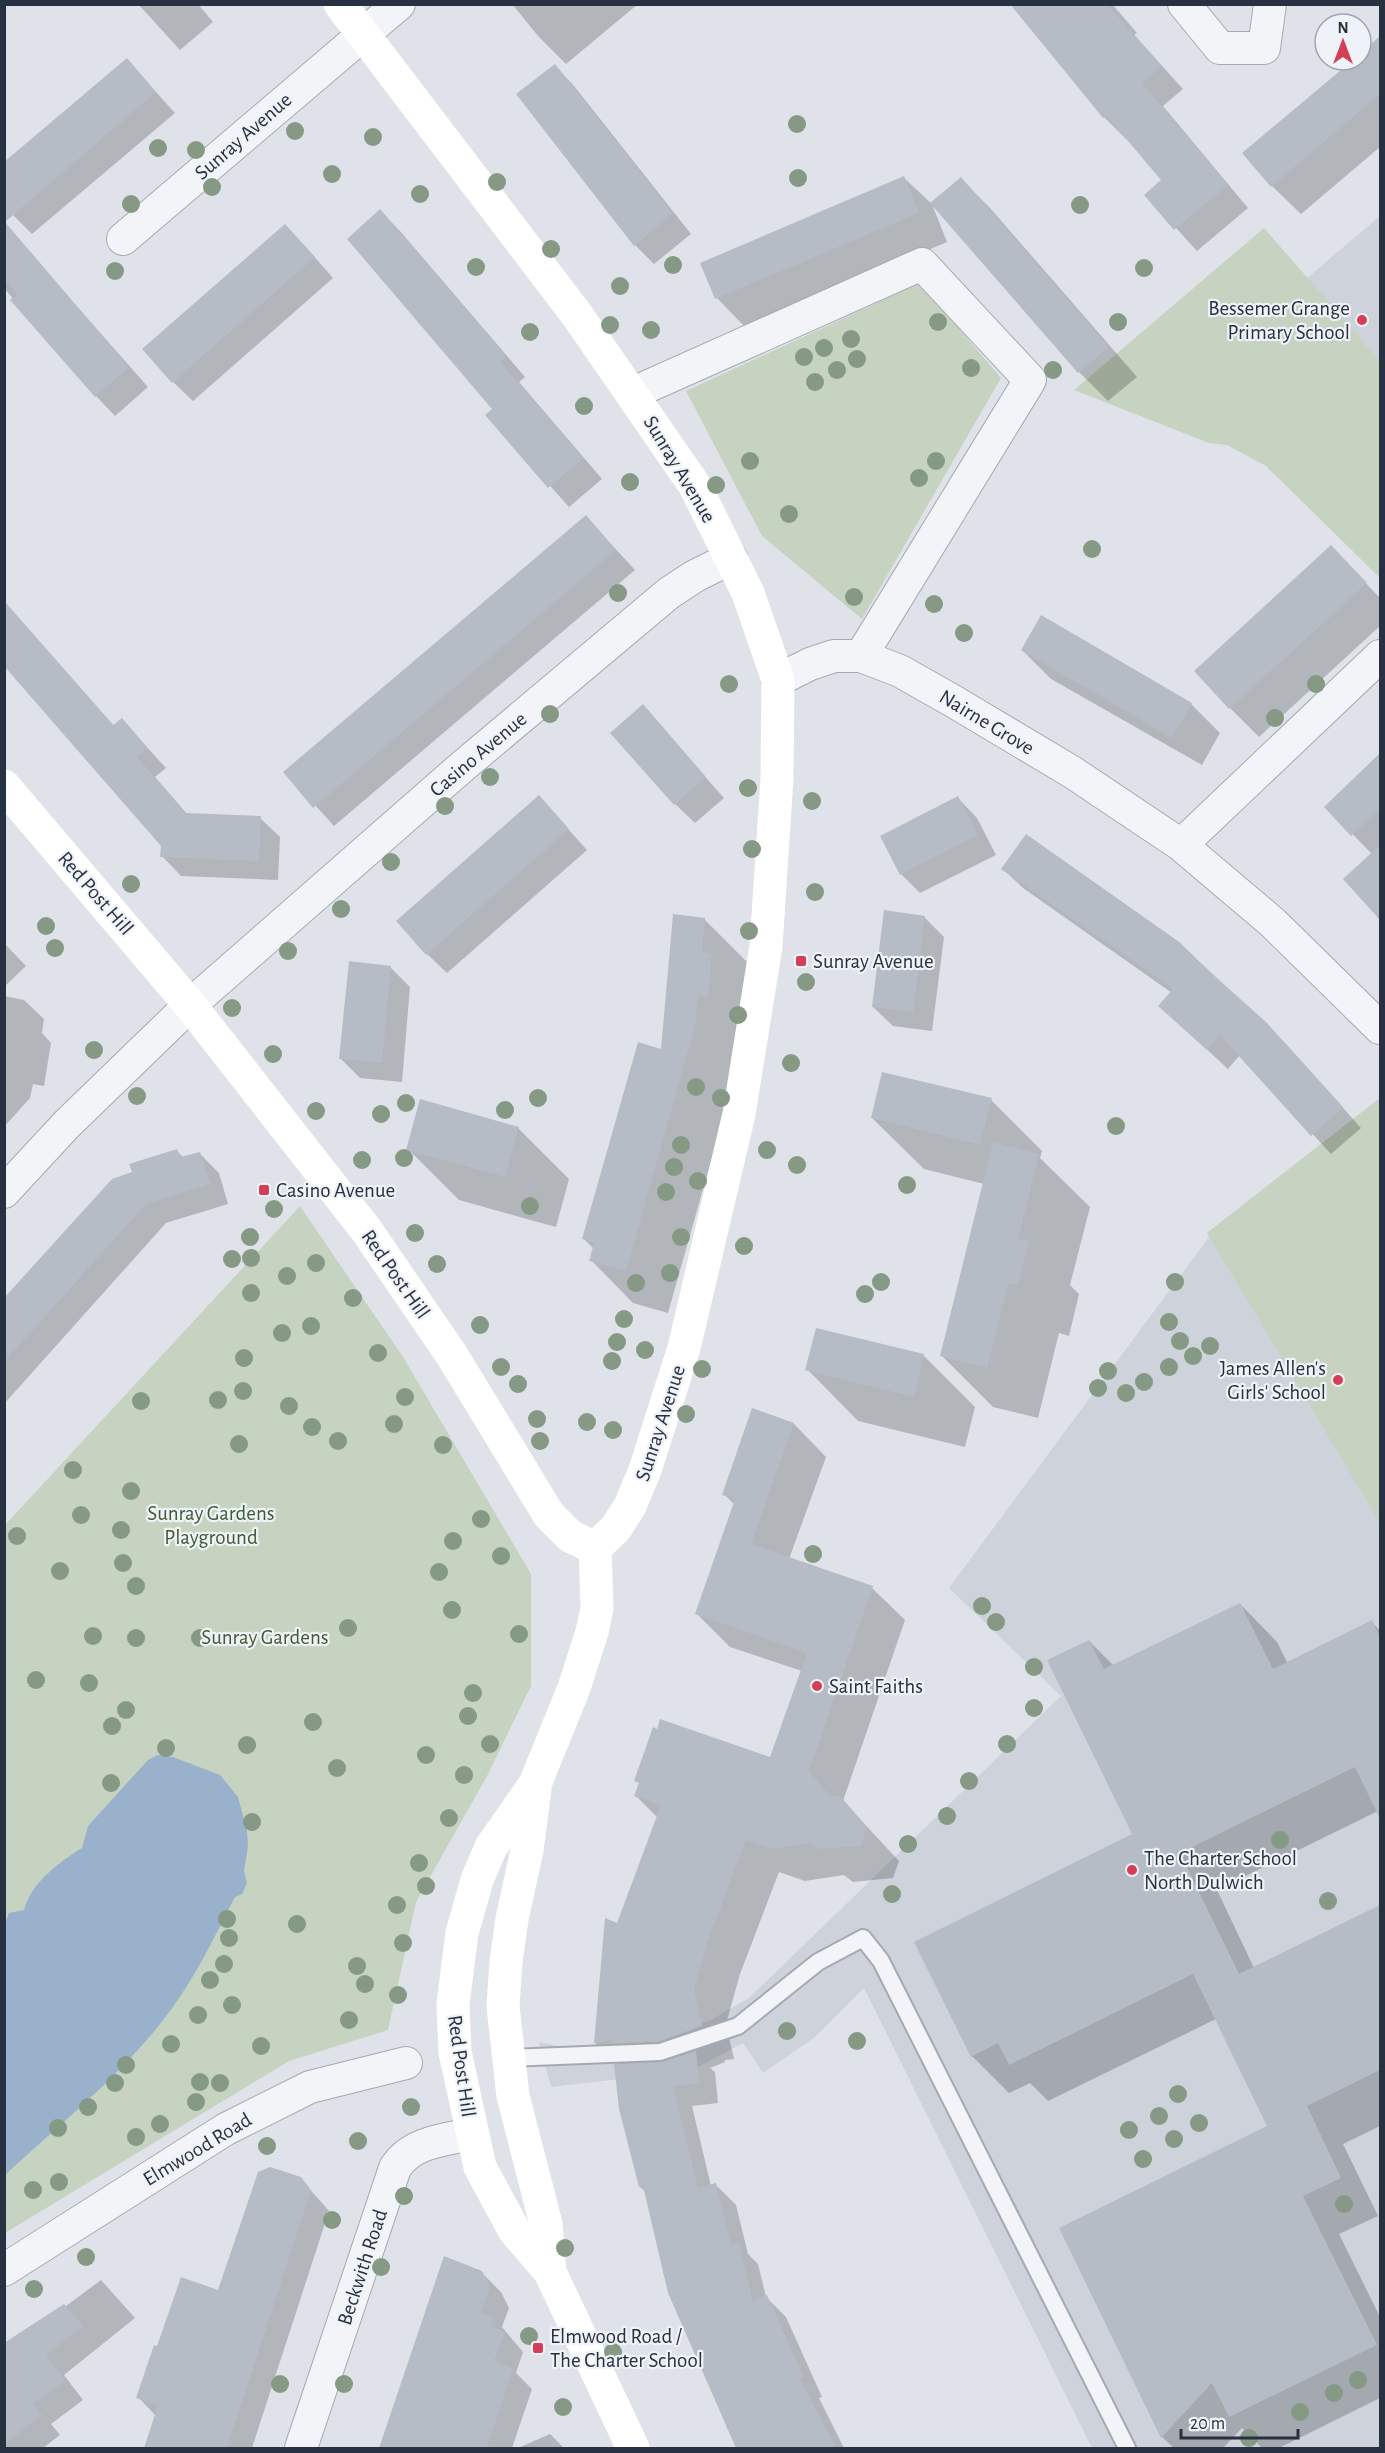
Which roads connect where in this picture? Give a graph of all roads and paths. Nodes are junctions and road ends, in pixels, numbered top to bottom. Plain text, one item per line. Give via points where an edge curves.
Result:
1 (340, 4) edge
2 (399, 4) edge
3 (1184, 4) edge
4 (1270, 4) edge
5 (363, 33) junction
6 (123, 239) dead end
7 (633, 393) junction
8 (731, 558) junction
9 (861, 656) junction
10 (1380, 656) edge
11 (778, 680) junction
12 (4, 786) edge
13 (1181, 846) junction
14 (190, 1005) junction
15 (1380, 1028) edge
16 (4, 1192) edge
17 (595, 1548) junction
18 (535, 1784) junction
19 (508, 2058) junction
20 (406, 2062) dead end
21 (472, 2134) junction
22 (4, 2270) edge
23 (550, 2272) junction
24 (301, 2448) edge
25 (633, 2448) edge
26 (1127, 2448) edge

1 - 5 street, Sunray Avenue
2 - 5 street, Sunray Avenue
3 - 4 street via 1220,48 1264,48
5 - 6 street, Sunray Avenue
5 - 7 street, Sunray Avenue
7 - 8 street, Sunray Avenue via 695,486
7 - 9 street, Sunray Avenue via 922,264 1030,380
8 - 11 street, Sunray Avenue via 748,593
8 - 14 street, Casino Avenue via 669,593 463,766
9 - 11 street, Nairne Grove via 834,656
9 - 13 street, Nairne Grove via 900,671 953,701 1072,772
10 - 13 street
11 - 17 street, Sunray Avenue via 777,778 766,946 739,1114 684,1348 645,1470 616,1528
12 - 14 street, Red Post Hill
13 - 15 street, Nairne Grove via 1272,921
14 - 16 street, Casino Avenue via 67,1124
14 - 17 street, Red Post Hill via 405,1286 549,1515 570,1536
17 - 18 street, Red Post Hill via 597,1608 592,1632
18 - 19 street, Red Post Hill via 506,1962 503,2006
18 - 21 street, Red Post Hill via 491,1848 462,1933 453,2004 455,2052
19 - 23 street, Red Post Hill via 520,2128 546,2224
19 - 26 lane via 660,2052 738,2026 818,1962 863,1938 881,1961
20 - 22 street, Elmwood Road via 310,2087 226,2129
21 - 23 street, Red Post Hill via 480,2167 497,2201 514,2230
21 - 24 street, Beckwith Road via 415,2149 394,2169
23 - 25 street, Red Post Hill

